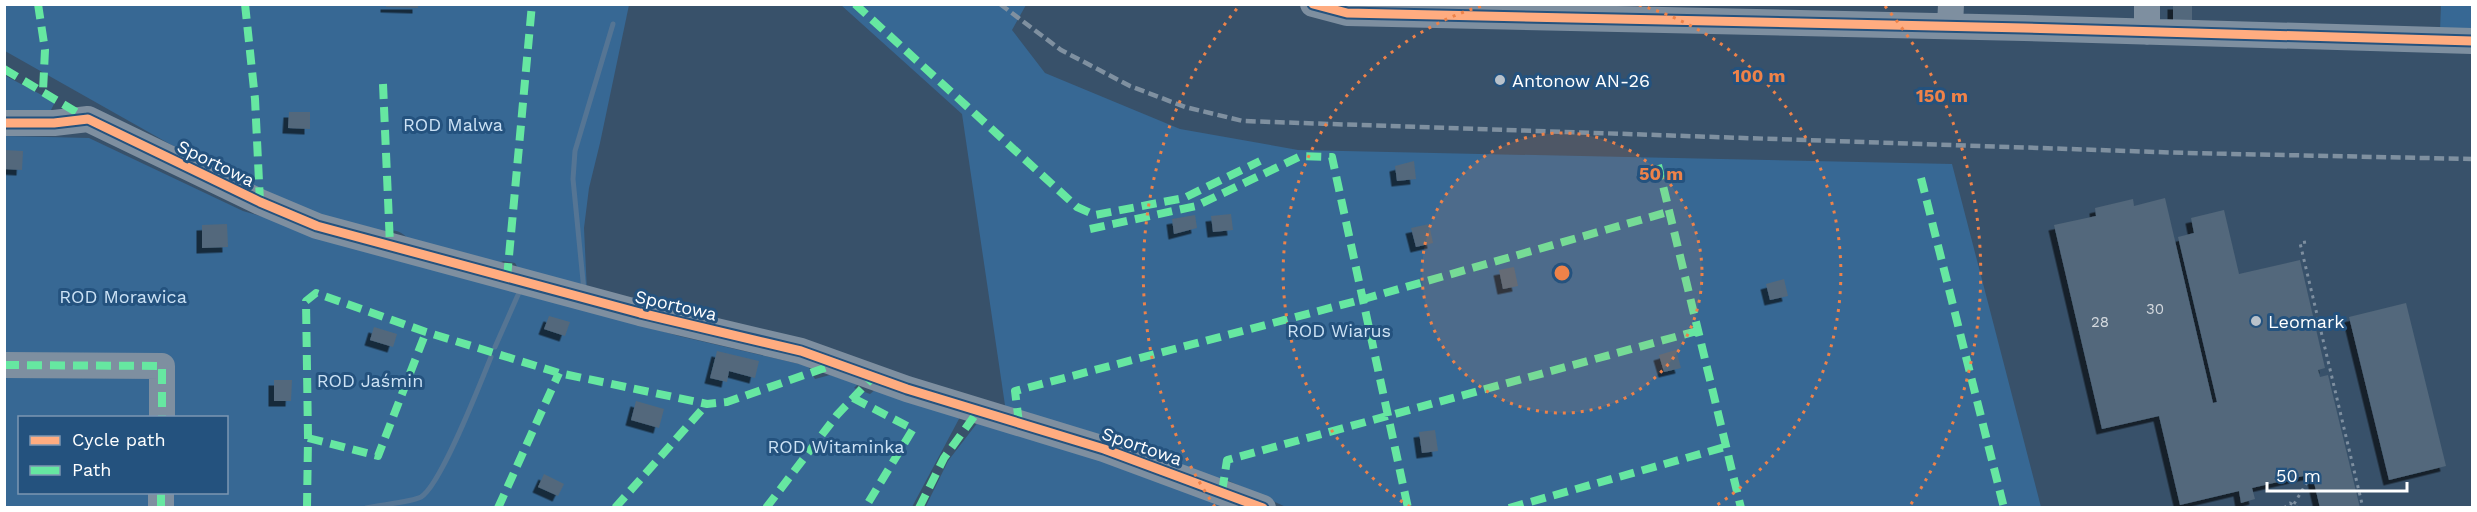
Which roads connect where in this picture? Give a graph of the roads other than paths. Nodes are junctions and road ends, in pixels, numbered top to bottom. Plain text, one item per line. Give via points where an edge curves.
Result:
1 (1314, 4) edge
2 (2147, 4) edge
3 (1444, 9) edge
4 (1563, 10) edge
5 (1950, 15) edge
6 (2147, 32) junction
7 (2472, 42) edge
8 (4, 123) edge
9 (4, 365) edge
10 (162, 416) edge
11 (1263, 507) edge

1 - 3 street via 1347,13
2 - 6 street
3 - 4 street
4 - 5 street
5 - 6 street
6 - 7 street
8 - 11 street, Sportowa via 88,119 317,226 640,313 801,351 907,389 1104,449
9 - 10 street via 162,366

